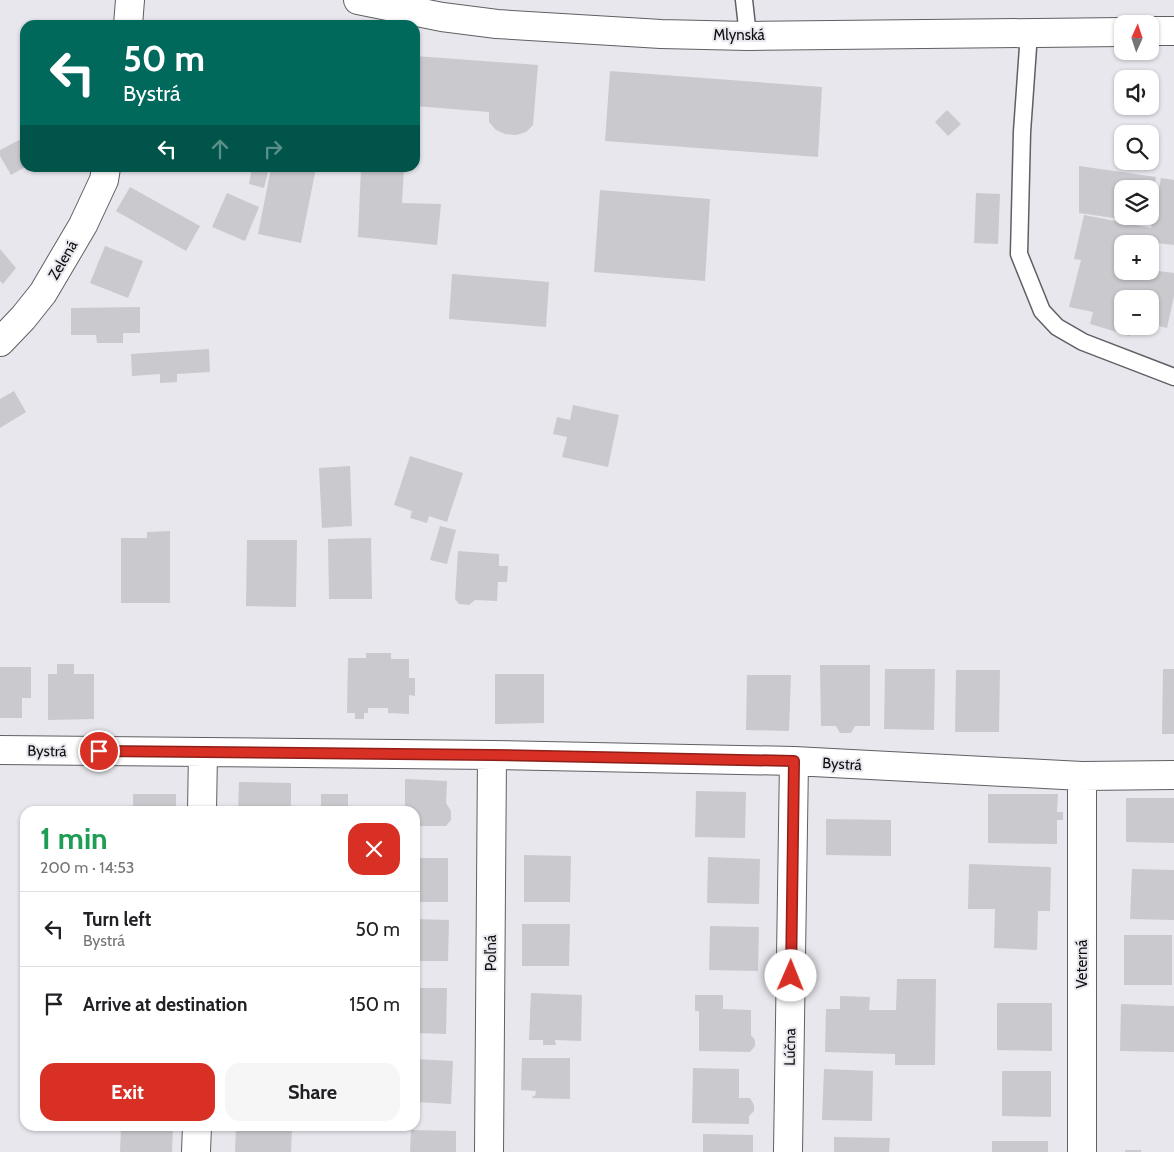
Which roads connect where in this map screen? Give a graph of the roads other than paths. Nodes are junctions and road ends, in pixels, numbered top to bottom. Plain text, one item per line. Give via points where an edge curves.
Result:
1 (130, 0) edge
2 (744, 0) edge
3 (372, 1) edge
4 (128, 20) edge
5 (1159, 31) edge
6 (1174, 31) edge
7 (1114, 32) edge
8 (1029, 33) junction
9 (748, 36) junction
10 (105, 172) edge
11 (0, 342) edge
12 (1174, 378) edge
13 (0, 750) edge
14 (203, 752) junction
15 (492, 755) junction
16 (794, 761) junction
17 (1174, 775) edge
18 (1082, 776) junction
19 (202, 806) edge
20 (197, 1131) edge
21 (196, 1152) edge
22 (489, 1152) edge
23 (788, 1152) edge
24 (1082, 1152) edge

1 - 4 street
2 - 9 lane
3 - 9 street, Mlynská via 442,17 497,24
5 - 6 street
7 - 8 street, Mlynská
8 - 9 street, Mlynská
8 - 12 lane via 1022,132 1019,254 1042,311 1057,327 1083,342
10 - 11 street, Zelená via 83,225 44,293
13 - 14 street, Bystrá
14 - 15 street, Bystrá
14 - 19 street
15 - 16 street, Bystrá
15 - 22 street, Poľná
16 - 18 street, Bystrá
16 - 23 street, Lúčna
17 - 18 street, Bystrá
18 - 24 street, Veterná
20 - 21 street

